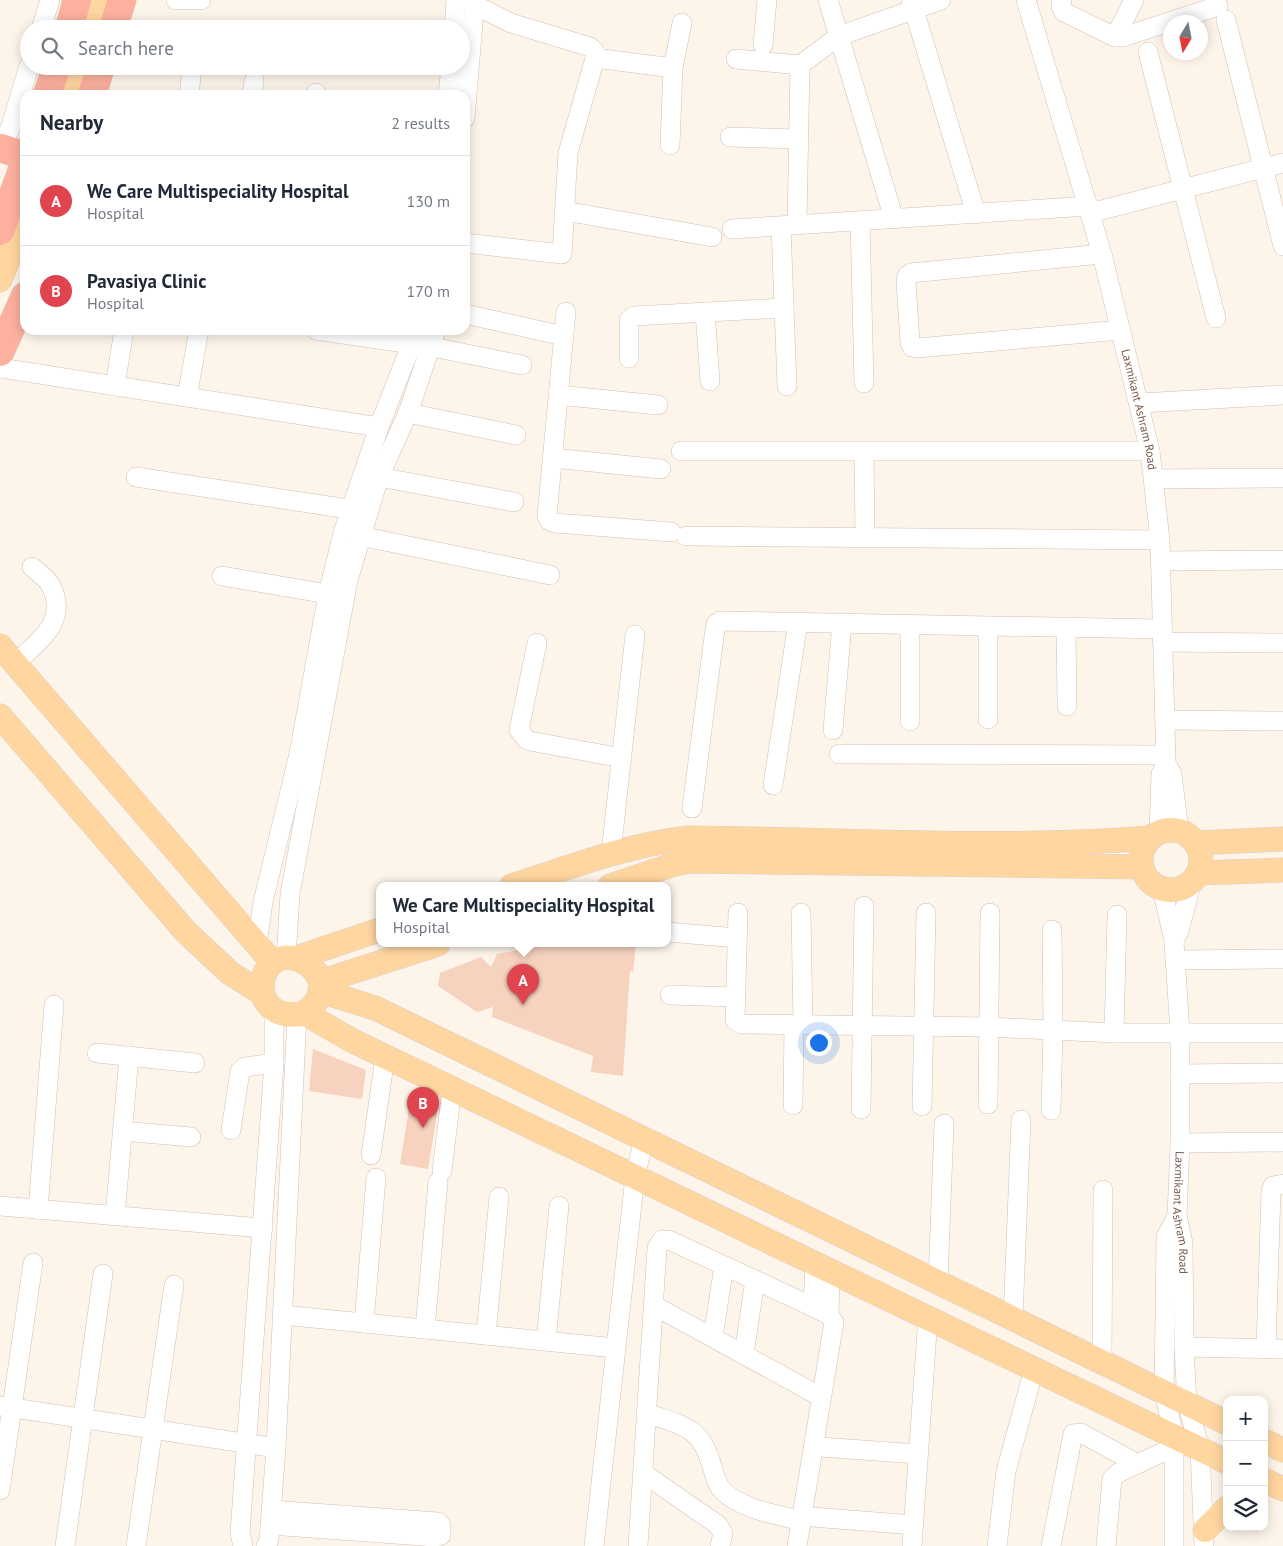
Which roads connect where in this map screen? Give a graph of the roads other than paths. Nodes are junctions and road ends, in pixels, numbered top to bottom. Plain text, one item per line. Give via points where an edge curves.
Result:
1 (50, 0) edge
2 (122, 0) edge
3 (176, 0) edge
4 (201, 0) edge
5 (767, 0) edge
6 (828, 0) edge
7 (941, 0) edge
8 (1026, 0) edge
9 (1062, 0) edge
10 (1134, 0) edge
11 (467, 1) edge
12 (912, 4) edge
13 (90, 15) edge
14 (44, 20) edge
15 (458, 20) edge
16 (467, 20) edge
17 (682, 23) dead end
18 (839, 36) junction
19 (1115, 36) junction
20 (763, 45) dead end
21 (1148, 52) dead end
22 (595, 58) junction
23 (736, 59) dead end
24 (800, 65) junction
25 (673, 68) junction
26 (27, 75) edge
27 (54, 75) edge
28 (72, 75) edge
29 (98, 75) edge
30 (450, 75) edge
31 (466, 75) edge
32 (23, 90) edge
33 (49, 90) edge
34 (68, 90) edge
35 (94, 90) edge
36 (449, 90) edge
37 (465, 90) edge
38 (20, 99) edge
39 (730, 136) dead end
40 (798, 139) junction
41 (7, 141) edge
42 (670, 145) dead end
43 (1283, 163) edge
44 (1263, 168) junction
45 (20, 176) edge
46 (1183, 189) junction
47 (1089, 210) junction
48 (565, 211) junction
49 (976, 214) junction
50 (894, 219) junction
51 (860, 221) junction
52 (789, 225) junction
53 (732, 229) dead end
54 (0, 230) edge
55 (20, 230) edge
56 (712, 237) dead end
57 (470, 244) edge
58 (1283, 246) edge
59 (1102, 254) junction
60 (0, 280) edge
61 (20, 307) edge
62 (784, 308) junction
63 (566, 312) dead end
64 (705, 312) junction
65 (470, 315) edge
66 (1216, 318) dead end
67 (1121, 330) junction
68 (123, 335) edge
69 (198, 335) edge
70 (387, 335) edge
71 (564, 336) junction
72 (415, 337) edge
73 (434, 339) edge
74 (0, 352) edge
75 (629, 358) dead end
76 (522, 365) dead end
77 (0, 368) edge
78 (710, 381) dead end
79 (864, 383) dead end
80 (115, 386) junction
81 (787, 386) dead end
82 (558, 395) junction
83 (1283, 395) edge
84 (187, 397) junction
85 (1140, 403) junction
86 (658, 405) dead end
87 (408, 413) junction
88 (380, 427) junction
89 (516, 435) dead end
90 (681, 450) dead end
91 (864, 451) junction
92 (1150, 451) junction
93 (553, 458) junction
94 (661, 469) dead end
95 (136, 477) dead end
96 (379, 477) junction
97 (1283, 478) edge
98 (1154, 479) junction
99 (514, 502) dead end
100 (359, 511) junction
101 (360, 536) junction
102 (865, 538) junction
103 (1160, 540) junction
104 (1283, 560) edge
105 (1160, 561) junction
106 (32, 567) dead end
107 (550, 575) dead end
108 (222, 576) dead end
109 (337, 595) junction
110 (798, 622) junction
111 (842, 623) junction
112 (910, 624) junction
113 (988, 626) junction
114 (1066, 627) junction
115 (635, 635) dead end
116 (1162, 636) junction
117 (1283, 642) edge
118 (537, 643) dead end
119 (0, 646) edge
120 (16, 663) junction
121 (1067, 706) dead end
122 (0, 716) edge
123 (988, 719) dead end
124 (1166, 720) junction
125 (910, 721) dead end
126 (1283, 721) edge
127 (833, 730) dead end
128 (839, 754) dead end
129 (622, 758) junction
130 (1166, 760) junction
131 (773, 785) dead end
132 (692, 808) dead end
133 (1171, 836) junction
134 (1283, 839) edge
135 (611, 853) junction
136 (1142, 867) junction
137 (1283, 870) edge
138 (1195, 877) junction
139 (524, 882) edge
140 (622, 882) edge
141 (1162, 888) junction
142 (864, 906) dead end
143 (738, 913) dead end
144 (801, 913) dead end
145 (926, 913) dead end
146 (990, 913) dead end
147 (1117, 914) dead end
148 (1052, 930) dead end
149 (376, 931) edge
150 (671, 932) edge
151 (737, 938) junction
152 (1174, 942) junction
153 (257, 944) junction
154 (430, 947) edge
155 (1283, 959) edge
156 (285, 960) junction
157 (1175, 960) junction
158 (320, 987) junction
159 (670, 995) dead end
160 (735, 997) junction
161 (268, 1002) junction
162 (54, 1005) dead end
163 (300, 1014) junction
164 (799, 1024) junction
165 (861, 1024) junction
166 (924, 1026) junction
167 (988, 1027) junction
168 (1053, 1030) junction
169 (1114, 1032) junction
170 (1180, 1032) junction
171 (1283, 1033) edge
172 (97, 1053) dead end
173 (129, 1056) junction
174 (385, 1057) junction
175 (195, 1063) dead end
176 (274, 1064) junction
177 (1283, 1072) edge
178 (1180, 1074) junction
179 (452, 1089) junction
180 (988, 1104) dead end
181 (793, 1105) dead end
182 (922, 1106) dead end
183 (862, 1109) dead end
184 (1051, 1110) dead end
185 (1021, 1120) dead end
186 (944, 1124) dead end
187 (231, 1130) dead end
188 (122, 1131) junction
189 (191, 1137) dead end
190 (644, 1139) junction
191 (1283, 1142) edge
192 (1180, 1143) junction
193 (371, 1155) dead end
194 (635, 1177) junction
195 (376, 1178) dead end
196 (1283, 1184) edge
197 (1103, 1190) dead end
198 (499, 1197) dead end
199 (0, 1206) edge
200 (559, 1206) dead end
201 (38, 1209) junction
202 (115, 1216) junction
203 (1177, 1216) junction
204 (263, 1228) junction
205 (33, 1263) dead end
206 (724, 1266) junction
207 (822, 1267) junction
208 (103, 1274) dead end
209 (755, 1280) junction
210 (938, 1282) junction
211 (174, 1285) dead end
212 (653, 1305) junction
213 (821, 1311) junction
214 (283, 1315) junction
215 (928, 1318) junction
216 (1012, 1318) junction
217 (364, 1323) junction
218 (425, 1329) junction
219 (486, 1335) junction
220 (712, 1337) junction
221 (546, 1341) junction
222 (1184, 1347) junction
223 (615, 1348) junction
224 (1275, 1349) edge
225 (744, 1354) junction
226 (1102, 1362) junction
227 (1034, 1369) junction
228 (1164, 1392) junction
229 (821, 1397) junction
230 (1187, 1403) junction
231 (6, 1407) edge
232 (646, 1413) junction
233 (83, 1418) junction
234 (1223, 1420) edge
235 (153, 1429) junction
236 (1174, 1441) junction
237 (248, 1443) junction
238 (1268, 1443) edge
239 (821, 1447) dead end
240 (276, 1448) junction
241 (1200, 1449) junction
242 (1283, 1450) edge
243 (918, 1454) junction
244 (1223, 1460) edge
245 (1138, 1464) junction
246 (643, 1473) junction
247 (0, 1490) edge
248 (1223, 1513) edge
249 (271, 1518) junction
250 (806, 1519) junction
251 (914, 1525) junction
252 (1204, 1538) edge
253 (439, 1541) edge
254 (65, 1546) edge
255 (136, 1546) edge
256 (243, 1546) edge
257 (266, 1546) edge
258 (594, 1546) edge
259 (638, 1546) edge
260 (720, 1546) edge
261 (797, 1546) edge
262 (912, 1546) edge
263 (997, 1546) edge
264 (1052, 1546) edge
265 (1106, 1546) edge
266 (1174, 1546) edge

1 - 14 street
2 - 13 highway
3 - 4 street
5 - 20 street
6 - 18 street
7 - 12 street
8 - 47 street, Laxmikant Ashram Road
9 - 19 street via 1064,12
10 - 19 street
11 - 15 street
11 - 16 street
11 - 22 street via 511,23 590,47
12 - 18 street
12 - 49 street
17 - 25 street
18 - 24 street
18 - 50 street
19 - 44 street via 1132,35 1222,13
21 - 46 street
22 - 25 street
22 - 48 street via 569,145
23 - 24 street
24 - 40 street
25 - 42 street
26 - 32 street
27 - 33 highway
28 - 34 main road
29 - 35 highway
30 - 36 street
31 - 37 street
38 - 41 street
39 - 40 street
40 - 52 street
43 - 44 street
44 - 46 street
44 - 58 street
45 - 54 highway
46 - 47 street
46 - 66 street
47 - 49 street
47 - 59 street, Laxmikant Ashram Road
48 - 56 street
48 - 57 street via 562,254
49 - 50 street
50 - 51 street
51 - 52 street
51 - 79 street
52 - 53 street
52 - 62 street
55 - 60 main road
59 - 67 street, Laxmikant Ashram Road
59 - 67 street via 911,273 906,281 910,343 917,348
61 - 74 highway
62 - 64 street
62 - 81 street
63 - 71 street
64 - 75 street via 631,317
64 - 78 street
65 - 71 street
67 - 85 street, Laxmikant Ashram Road
68 - 80 street
69 - 84 street
70 - 72 street
71 - 82 street
72 - 73 street
72 - 88 street
73 - 76 street
73 - 87 street
77 - 80 street
80 - 84 street
82 - 86 street
82 - 93 street
83 - 85 street
84 - 88 street
85 - 92 street, Laxmikant Ashram Road
87 - 89 street
87 - 96 street
88 - 100 street
90 - 91 street
91 - 92 street
91 - 102 street
92 - 98 street, Laxmikant Ashram Road
93 - 94 street
93 - 102 street via 547,516 550,521 679,534
95 - 100 street
96 - 99 street
96 - 100 street
97 - 98 street
98 - 103 street, Laxmikant Ashram Road
100 - 101 street
100 - 109 street
101 - 107 street
101 - 109 street
102 - 103 street
103 - 105 street, Laxmikant Ashram Road
104 - 105 street
105 - 116 street, Laxmikant Ashram Road
106 - 120 street via 51,585 57,604 56,619
108 - 109 street
109 - 153 street via 263,902
109 - 156 street via 290,894
110 - 111 street
110 - 131 street
110 - 132 street via 720,621 716,624
111 - 112 street
111 - 127 street
112 - 113 street
112 - 125 street
113 - 114 street
113 - 123 street
114 - 116 street
114 - 121 street
115 - 129 street
116 - 117 street
116 - 124 street, Laxmikant Ashram Road
118 - 129 street via 519,730 530,741
119 - 120 main road
120 - 153 main road
122 - 161 main road via 186,932 230,973
124 - 126 street
124 - 130 street, Laxmikant Ashram Road
128 - 130 street
129 - 135 street
130 - 133 street, Laxmikant Ashram Road via 1161,774
133 - 134 main road
133 - 135 main road via 1098,842 688,838
133 - 136 main road via 1144,846
133 - 138 main road via 1201,863
135 - 139 main road
136 - 140 main road via 690,861
136 - 141 main road via 1153,884
137 - 138 main road
138 - 141 main road via 1183,887
138 - 152 street, Laxmikant Ashram Road
141 - 152 street
142 - 165 street
143 - 151 street
144 - 164 street
145 - 166 street
146 - 167 street
147 - 169 street
148 - 168 street
149 - 156 main road
150 - 151 street
151 - 160 street
152 - 157 street, Laxmikant Ashram Road
153 - 156 main road
154 - 158 main road
155 - 157 street
156 - 158 main road via 312,966
156 - 161 main road via 263,977
157 - 170 street, Laxmikant Ashram Road
158 - 163 main road via 315,1004
158 - 190 main road via 375,1008
159 - 160 street
160 - 164 street via 737,1023
161 - 163 main road via 281,1014
161 - 176 street
162 - 201 street
163 - 174 main road
163 - 214 street
164 - 165 street
164 - 181 street
165 - 166 street
165 - 183 street
166 - 167 street
166 - 182 street
167 - 168 street
167 - 180 street
168 - 169 street
168 - 184 street
169 - 170 street
170 - 171 street
170 - 178 street, Laxmikant Ashram Road
172 - 173 street
173 - 175 street
173 - 188 street
174 - 179 main road
174 - 193 street
176 - 187 street via 240,1071
176 - 204 street
177 - 178 street
178 - 192 street, Laxmikant Ashram Road
179 - 194 main road
179 - 218 street
185 - 216 street
186 - 210 street
188 - 189 street
188 - 202 street
190 - 194 street
190 - 210 main road
191 - 192 street
192 - 203 street, Laxmikant Ashram Road
194 - 207 main road
194 - 223 street
195 - 217 street
196 - 224 street via 1273,1186 1271,1191
197 - 226 street
198 - 219 street
199 - 201 street
200 - 221 street
201 - 202 street
202 - 204 street
203 - 222 street, Laxmikant Ashram Road via 1184,1243
203 - 228 street via 1166,1237
204 - 237 street
205 - 231 street
206 - 209 street
206 - 212 street via 669,1240 662,1240 656,1248
206 - 220 street
207 - 213 street
207 - 215 main road
208 - 233 street
209 - 213 street
209 - 225 street
210 - 216 main road
211 - 235 street
212 - 220 street
212 - 232 street
213 - 229 street via 834,1322 834,1327
214 - 217 street
214 - 240 street
215 - 227 main road
215 - 243 street
216 - 226 main road
217 - 218 street
218 - 219 street
219 - 221 street
220 - 225 street
221 - 223 street
222 - 224 street
222 - 230 street, Laxmikant Ashram Road
223 - 258 street
225 - 229 street
226 - 228 main road
227 - 236 main road
227 - 263 street via 1004,1477
228 - 230 main road
228 - 236 street
229 - 250 street
230 - 234 main road
230 - 241 street, Laxmikant Ashram Road
231 - 233 street
231 - 247 street
232 - 246 street
232 - 250 street via 697,1433 708,1452 718,1483 723,1491 739,1502
233 - 235 street
233 - 254 street
235 - 237 street
235 - 255 street
236 - 241 main road
236 - 245 street
236 - 266 street
237 - 240 street
237 - 256 street via 240,1533
238 - 242 main road
239 - 243 street
240 - 249 street
241 - 244 main road
241 - 252 street, Laxmikant Ashram Road
243 - 251 street
245 - 264 street via 1081,1434 1073,1434
245 - 265 street via 1112,1479
246 - 259 street
246 - 260 street via 718,1525 723,1533
248 - 252 main road
249 - 253 street via 438,1522 442,1530
249 - 257 street
250 - 251 street
250 - 261 street
251 - 262 street

